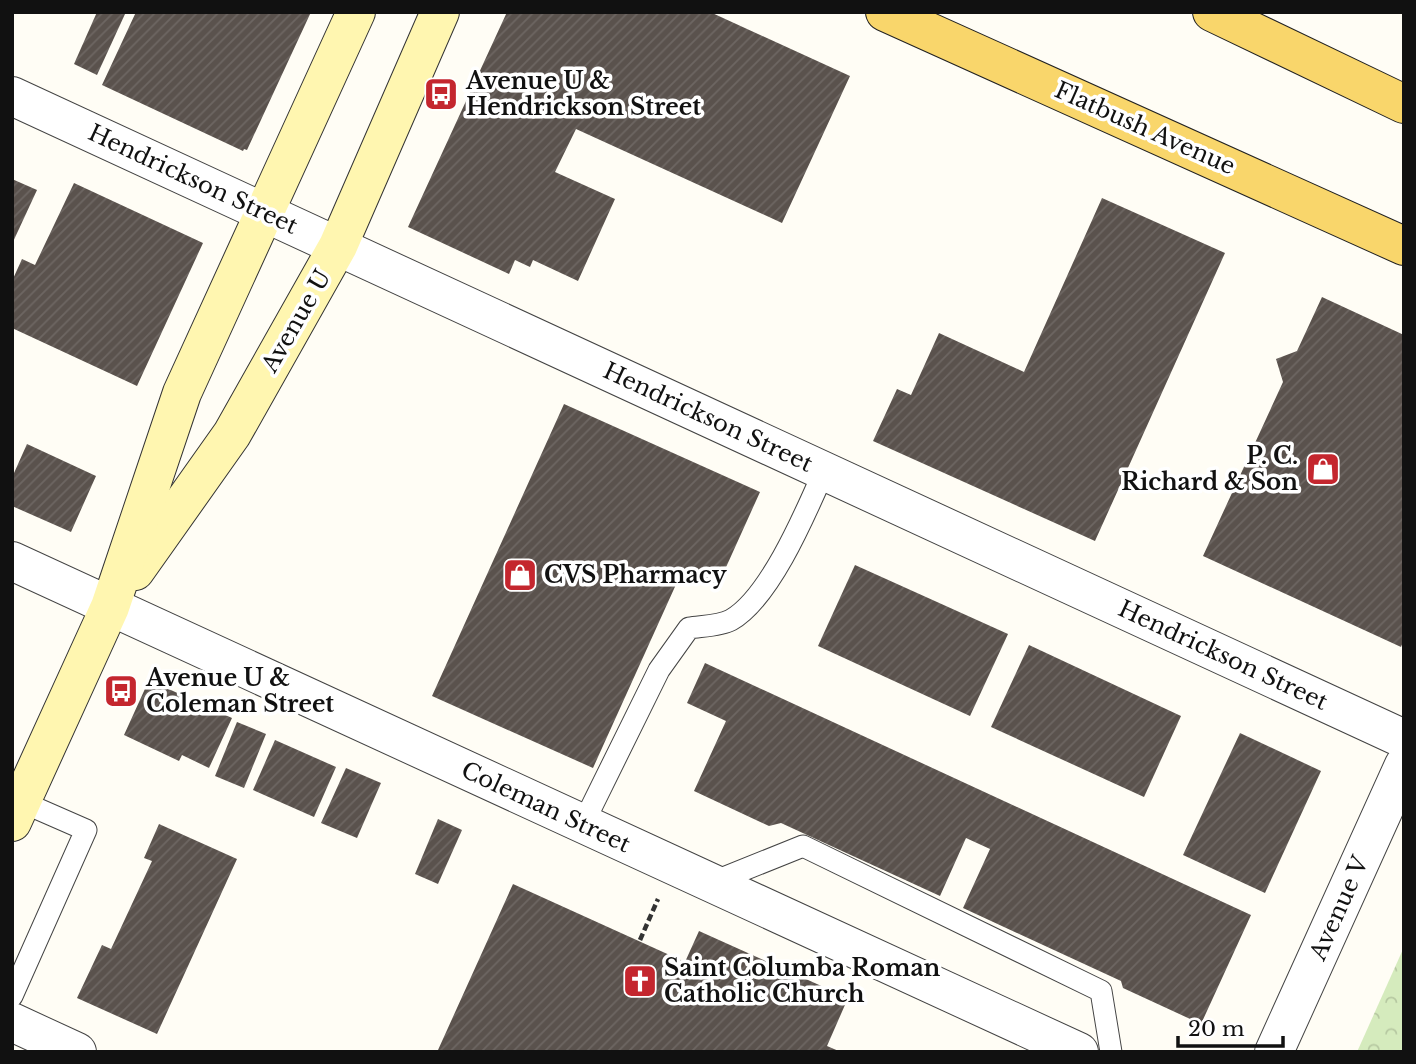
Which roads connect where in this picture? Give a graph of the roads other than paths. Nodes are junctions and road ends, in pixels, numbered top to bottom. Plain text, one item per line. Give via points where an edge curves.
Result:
1 (356, 12) edge
2 (440, 12) edge
3 (885, 12) edge
4 (1212, 12) edge
5 (12, 96) edge
6 (1404, 104) edge
7 (264, 211) junction
8 (338, 246) junction
9 (1404, 246) edge
10 (824, 471) junction
11 (12, 561) edge
12 (110, 607) junction
13 (1404, 739) edge
14 (1404, 765) edge
15 (17, 812) edge
16 (583, 824) junction
17 (711, 883) junction
18 (12, 996) edge
19 (12, 1022) edge
20 (77, 1052) edge
21 (1079, 1052) edge
22 (1111, 1052) edge
23 (1274, 1052) edge

1 - 7 main road, Avenue U
2 - 8 main road, Avenue U
3 - 9 main road, Flatbush Avenue
4 - 6 main road
5 - 7 street, Hendrickson Street
7 - 8 street, Hendrickson Street
7 - 12 main road, Avenue U via 182,393
8 - 10 street, Hendrickson Street
8 - 12 main road, Avenue U via 234,429
10 - 13 street, Hendrickson Street
10 - 16 lane via 798,530 753,603 729,621 689,628 659,670
11 - 12 street, Coleman Street
12 - 15 main road, Avenue U
12 - 16 street, Coleman Street
14 - 23 street, Avenue V
15 - 18 lane via 86,830
16 - 17 street, Coleman Street
17 - 21 street, Coleman Street
17 - 22 lane via 803,846 1101,991
19 - 20 street

